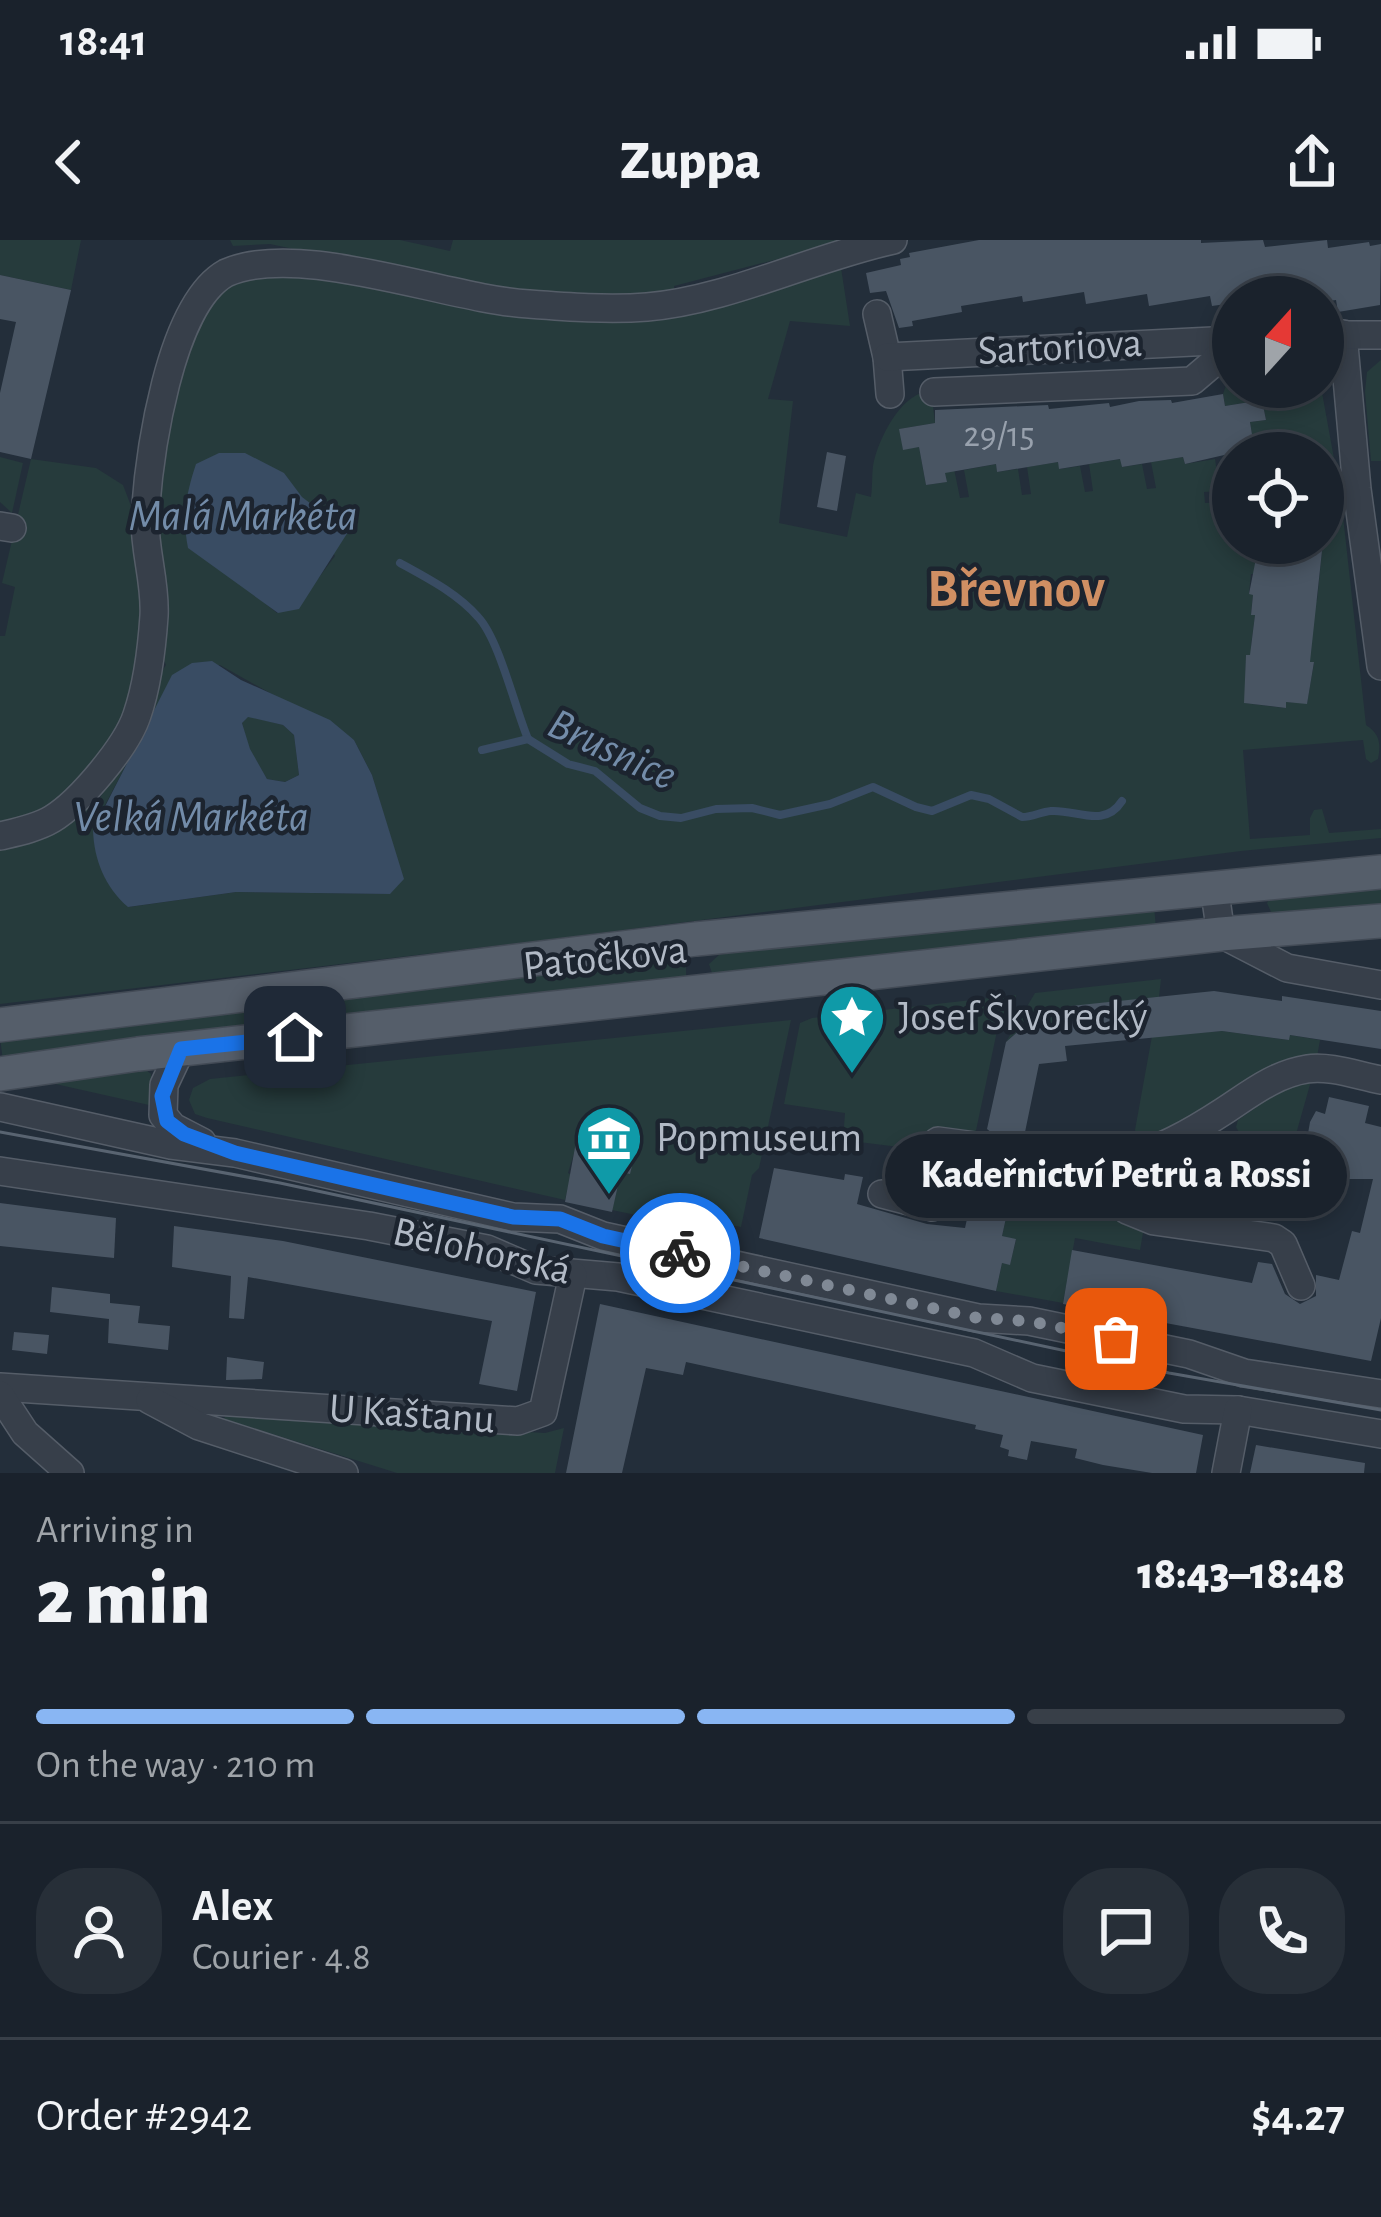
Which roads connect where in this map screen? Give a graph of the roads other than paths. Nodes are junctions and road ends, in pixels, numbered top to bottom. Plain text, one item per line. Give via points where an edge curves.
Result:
1 (893, 240) edge
2 (877, 314) dead end
3 (1344, 335) edge
4 (1381, 335) edge
5 (1212, 341) edge
6 (887, 357) junction
7 (1212, 364) edge
8 (1344, 388) edge
9 (934, 392) dead end
10 (890, 394) dead end
11 (1371, 517) edge
12 (1381, 666) edge
13 (0, 836) edge
14 (1381, 872) edge
15 (1214, 886) junction
16 (1381, 921) edge
17 (1221, 934) junction
18 (696, 939) junction
19 (1381, 985) edge
20 (700, 993) junction
21 (0, 1025) edge
22 (181, 1049) junction
23 (0, 1074) edge
24 (1381, 1080) edge
25 (0, 1107) edge
26 (171, 1145) junction
27 (983, 1147) dead end
28 (235, 1153) junction
29 (1020, 1156) dead end
30 (1127, 1158) junction
31 (0, 1171) edge
32 (163, 1194) junction
33 (907, 1200) dead end
34 (573, 1275) junction
35 (1301, 1286) dead end
36 (0, 1391) edge
37 (1381, 1394) edge
38 (141, 1395) junction
39 (1238, 1411) junction
40 (1381, 1434) edge
41 (70, 1473) edge
42 (344, 1473) edge
43 (1226, 1473) edge

1 - 13 street via 650,307 523,304 298,261 224,274 186,322 163,398 145,519 154,614 137,716 73,802 51,820
2 - 6 street
3 - 4 street
5 - 6 street, Sartoriova
6 - 10 street
7 - 9 street via 1192,380
8 - 11 street
11 - 12 street
14 - 15 main road, Patočkova
15 - 17 street
15 - 18 main road, Patočkova
16 - 17 main road, Patočkova
17 - 19 street via 1287,968
17 - 20 main road, Patočkova
18 - 20 main road
18 - 21 main road, Patočkova
20 - 22 main road, Patočkova
22 - 23 main road, Patočkova
22 - 28 street, Bělohorská via 164,1085 163,1115 184,1134
24 - 30 street via 1311,1067 1272,1079 1187,1135
25 - 26 street, Bělohorská
26 - 28 street, Bělohorská
26 - 32 street
27 - 33 street via 938,1142 916,1158
28 - 37 street, Bělohorská via 513,1217 560,1219 603,1236 978,1318 1043,1324 1244,1373
29 - 30 street via 1088,1166
30 - 35 street via 1127,1210 1274,1238
31 - 32 street, Bělohorská
32 - 34 street, Bělohorská via 487,1249
34 - 38 street, U Kaštanu via 543,1412 518,1421
34 - 39 street, Bělohorská via 618,1277 974,1353 1032,1378 1184,1409
36 - 38 street
36 - 41 street via 25,1432
38 - 42 street via 199,1426
39 - 40 street, Bělohorská
39 - 43 street

